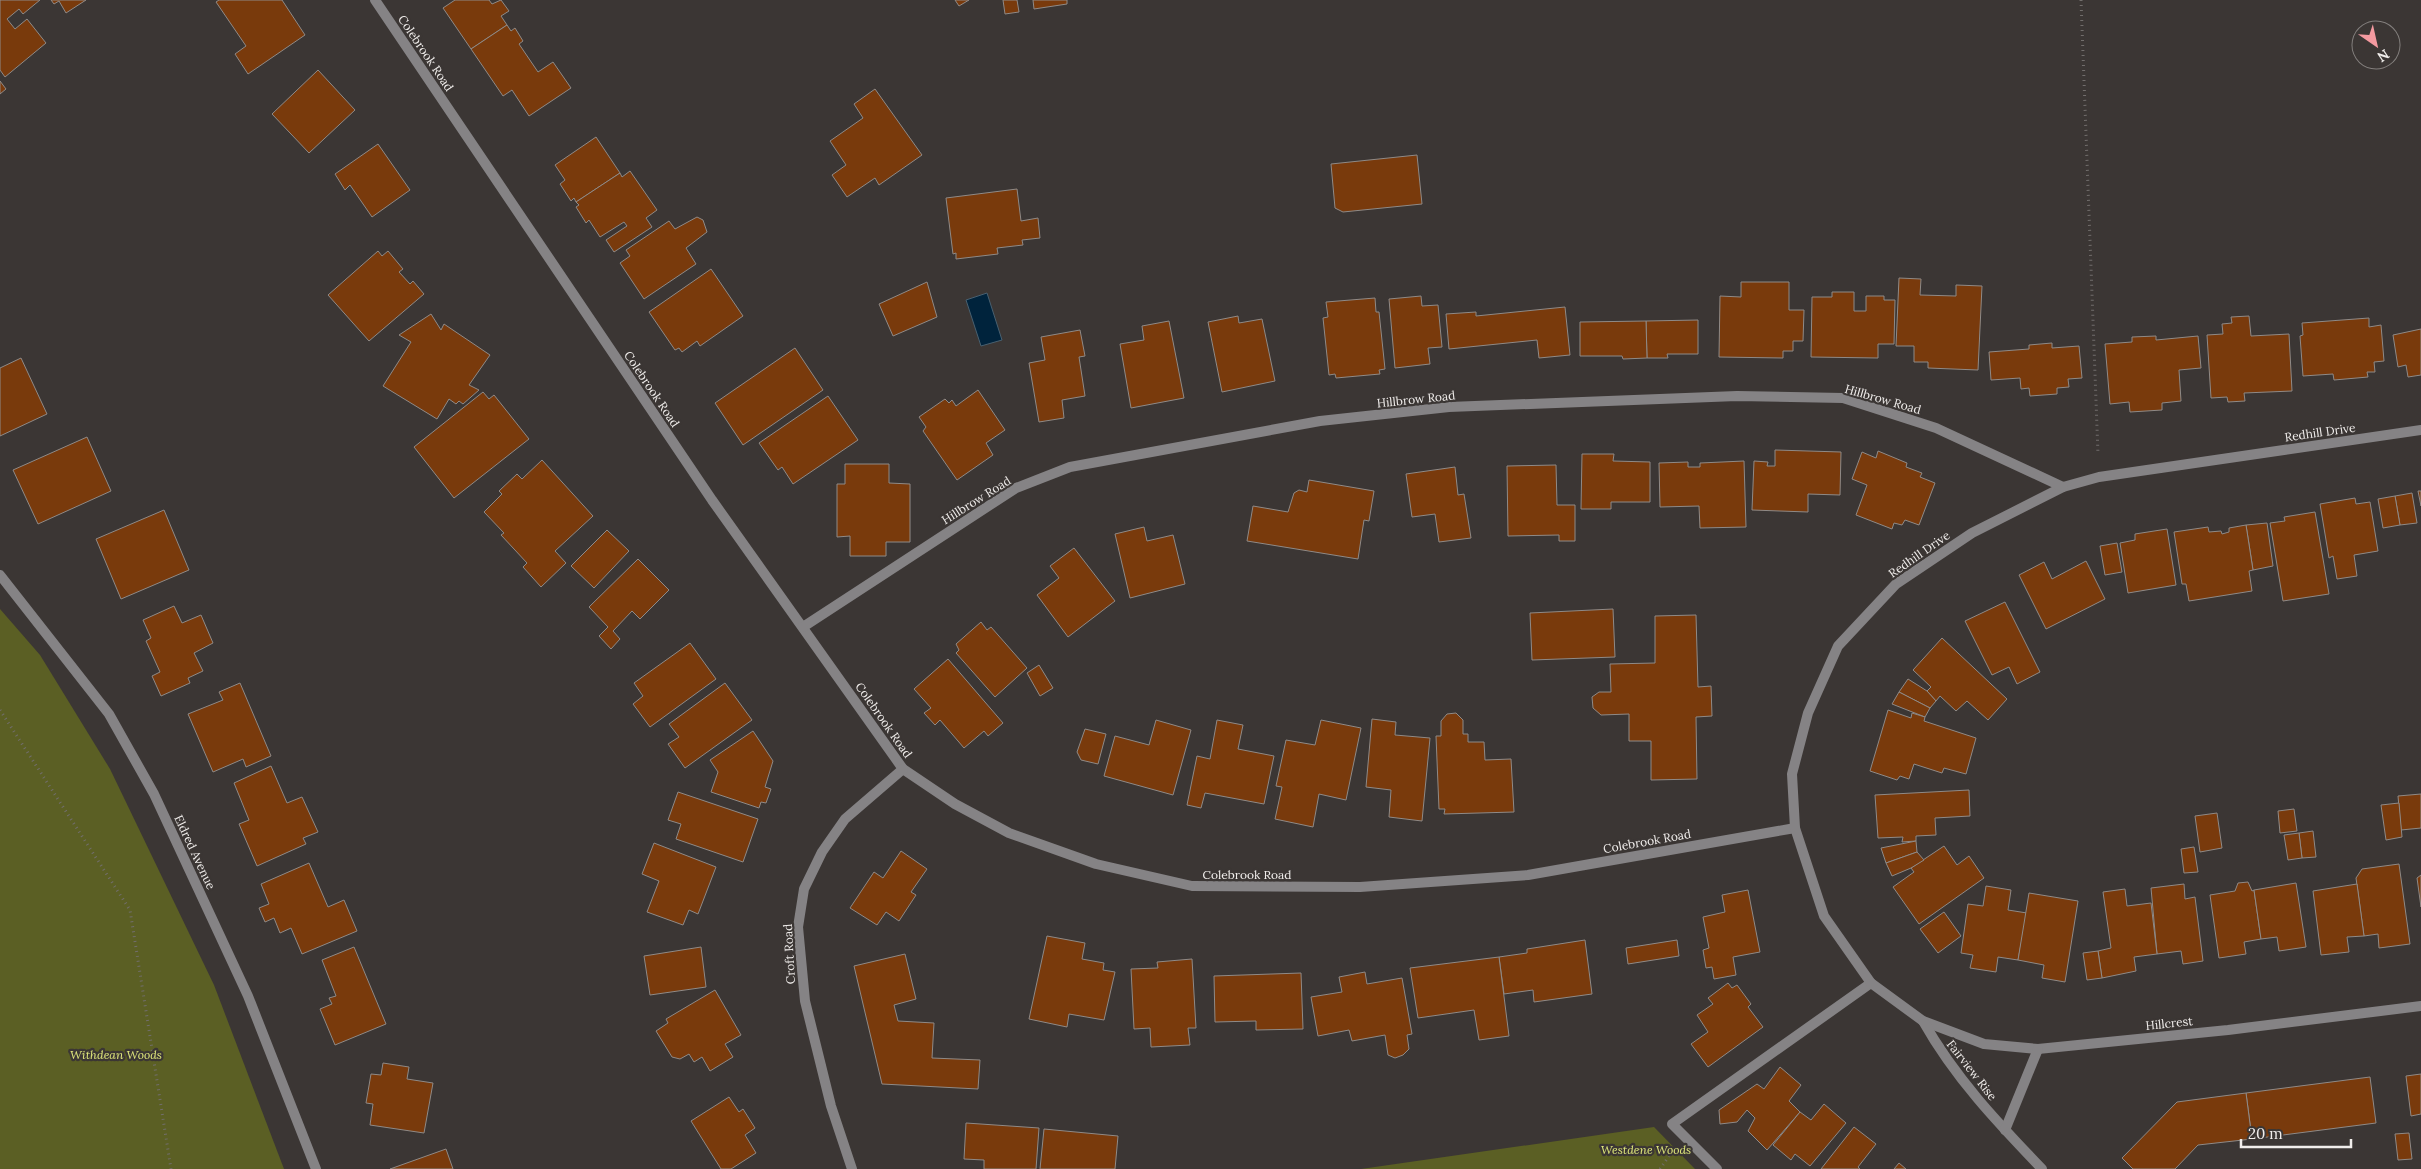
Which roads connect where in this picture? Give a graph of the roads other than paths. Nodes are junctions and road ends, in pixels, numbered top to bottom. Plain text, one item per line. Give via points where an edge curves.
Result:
1 (376, 0) edge
2 (2421, 430) edge
3 (2063, 487) junction
4 (0, 575) edge
5 (803, 627) junction
6 (903, 769) junction
7 (1795, 828) junction
8 (1871, 983) junction
9 (2421, 1006) edge
10 (1923, 1022) junction
11 (2038, 1049) junction
12 (2005, 1130) junction
13 (316, 1169) edge
14 (852, 1169) edge
15 (1718, 1169) edge
16 (2042, 1169) edge

1 - 5 street, Colebrook Road via 654,415
2 - 3 street, Redhill Drive via 2099,477
3 - 5 street, Hillbrow Road via 1936,428 1843,398 1737,396 1449,407 1320,421 1070,466 1016,488
3 - 7 street, Redhill Drive via 1972,533 1896,584 1838,646 1808,713 1792,774
4 - 13 street, Eldred Avenue via 109,714 154,794 248,996
5 - 6 street, Colebrook Road
6 - 7 street, Colebrook Road via 955,804 1009,833 1096,864 1192,886 1360,887 1528,875
6 - 14 street, Croft Road via 845,819 822,852 804,889 798,927 805,1001 831,1106
7 - 8 street, Redhill Drive via 1824,916
8 - 10 street, Redhill Drive
8 - 15 street via 1672,1124
9 - 11 street, Hillcrest
10 - 11 street, Hillcrest via 1984,1044
10 - 12 street, Fairview Rise via 1970,1092
11 - 12 street, Fairview Rise
12 - 16 street, Fairview Rise

